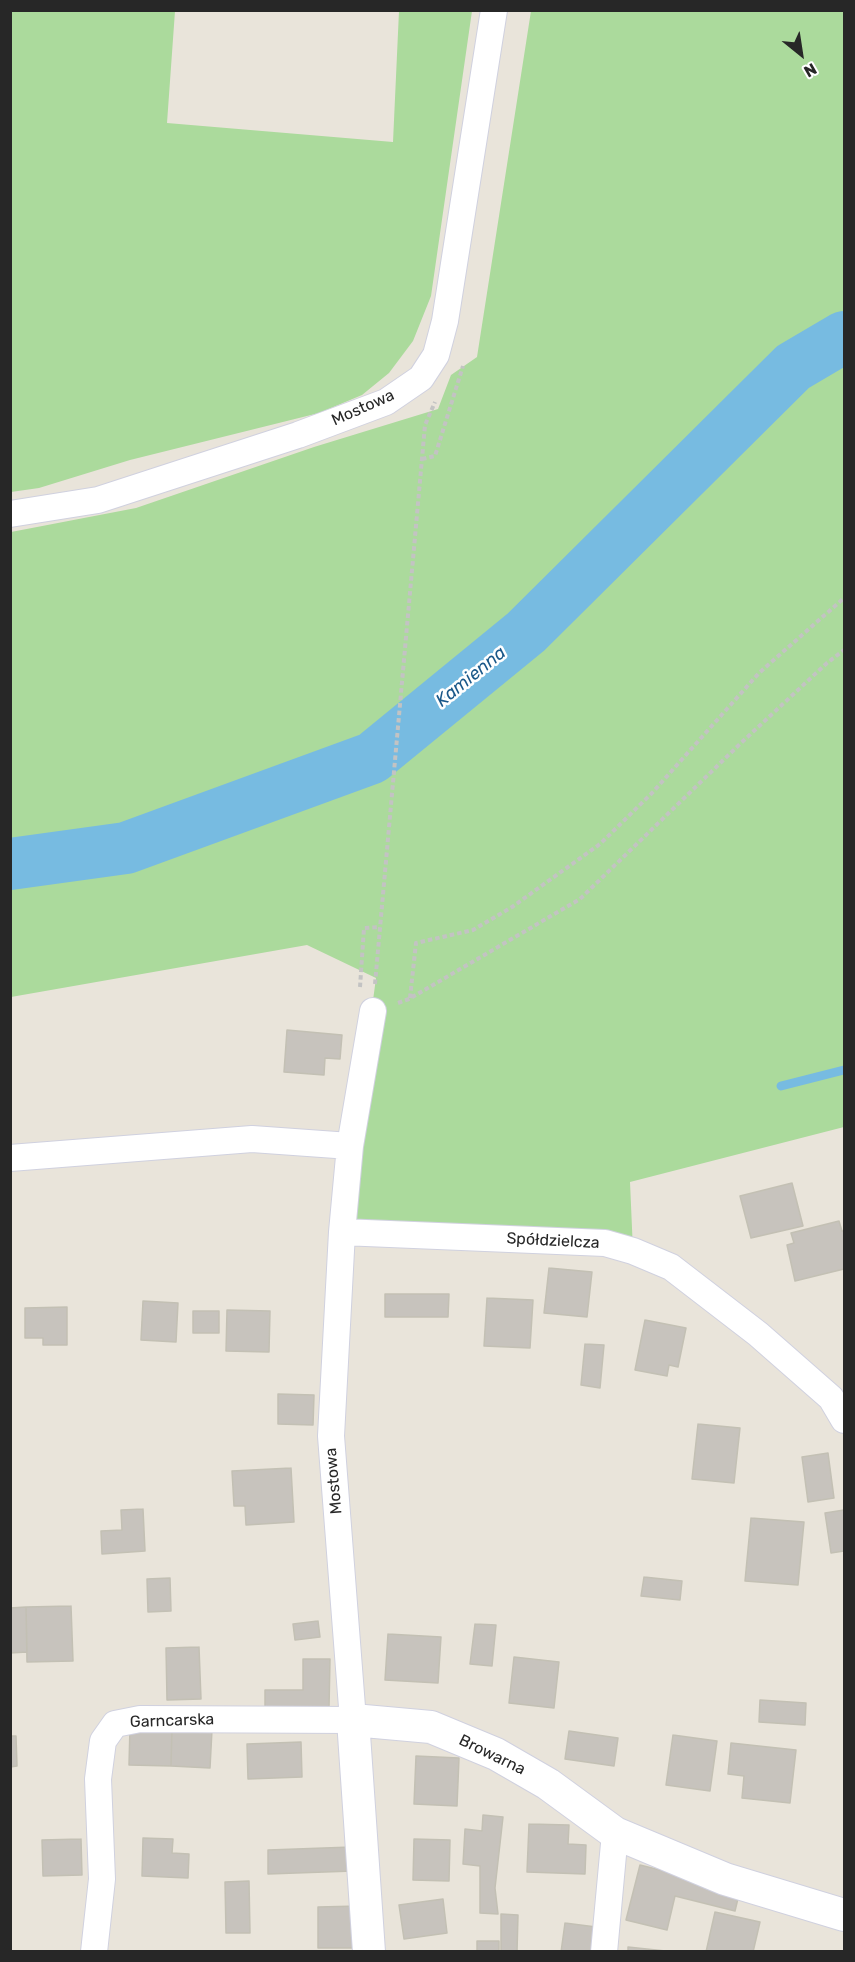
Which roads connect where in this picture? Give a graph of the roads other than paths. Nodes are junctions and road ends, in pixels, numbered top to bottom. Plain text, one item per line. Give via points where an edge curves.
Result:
1 (494, 10) edge
2 (10, 514) edge
3 (373, 1011) road end
4 (350, 1146) junction
5 (10, 1158) edge
6 (342, 1232) junction
7 (844, 1420) edge
8 (353, 1719) junction
9 (615, 1833) junction
10 (844, 1915) edge
11 (94, 1952) edge
12 (369, 1952) edge
13 (604, 1952) edge

1 - 2 street, Mostowa via 445,321 435,355 421,378 386,402 298,435 98,500
3 - 4 street, Mostowa
4 - 5 street via 252,1139
4 - 6 street, Mostowa
6 - 7 street, Spółdzielcza via 605,1243 633,1251 671,1267 758,1334 831,1398
6 - 8 street, Mostowa via 331,1436
8 - 9 street, Browarna via 431,1727 496,1754 548,1784
8 - 11 street, Garncarska via 140,1719 115,1724 103,1741 98,1779 102,1879
8 - 12 street, Mostowa
9 - 10 street, Browarna via 725,1880
9 - 13 street

